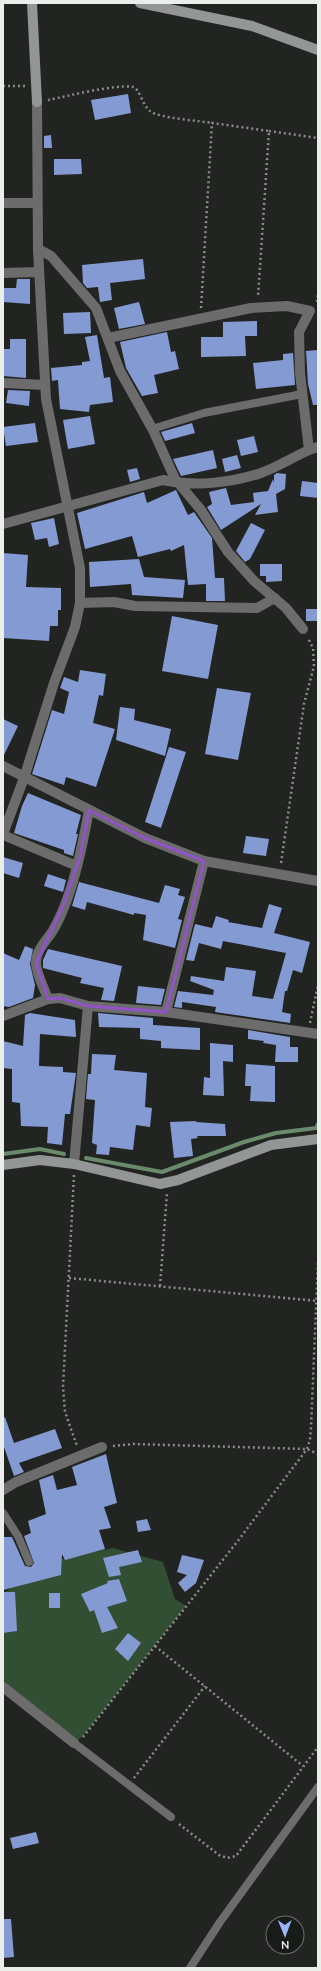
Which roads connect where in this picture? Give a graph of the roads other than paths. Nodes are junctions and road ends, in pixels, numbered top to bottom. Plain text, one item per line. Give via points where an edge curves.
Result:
1 (32, 3) edge
2 (140, 3) edge
3 (318, 50) edge
4 (3, 203) edge
5 (37, 203) junction
6 (38, 249) junction
7 (39, 272) junction
8 (3, 273) edge
9 (108, 338) junction
10 (3, 383) edge
11 (45, 385) junction
12 (302, 394) junction
13 (152, 428) junction
14 (314, 448) edge
15 (179, 484) junction
16 (67, 508) junction
17 (3, 524) edge
18 (275, 598) junction
19 (80, 603) junction
20 (303, 629) road end
21 (3, 766) edge
22 (24, 778) junction
23 (89, 810) junction
24 (5, 821) edge
25 (3, 834) edge
26 (204, 861) junction
27 (77, 866) junction
28 (318, 882) edge
29 (48, 999) junction
30 (88, 1006) junction
31 (166, 1012) junction
32 (3, 1016) edge
33 (318, 1034) edge
34 (318, 1139) edge
35 (74, 1164) junction
36 (3, 1165) edge
37 (102, 1447) road end
38 (3, 1490) edge
39 (3, 1514) edge
40 (29, 1562) dead end
41 (3, 1687) edge
42 (74, 1743) joint
43 (318, 1787) edge
44 (171, 1817) road end
45 (190, 1968) edge

1 - 5 street
2 - 3 street via 252,26
4 - 5 street
5 - 6 street
6 - 7 street
6 - 9 street via 51,256 96,308
7 - 8 street
7 - 11 street
9 - 12 street via 257,308 287,306 310,311 299,332
9 - 13 street via 120,371
10 - 11 street
11 - 16 street
12 - 13 lane via 204,413
12 - 14 street
13 - 15 street
14 - 15 street via 261,473 212,484
15 - 16 street via 163,480
15 - 18 street via 201,510 228,552 254,581
16 - 17 street
16 - 19 street via 80,568
18 - 19 street via 257,608
18 - 20 street
19 - 22 street via 75,627
21 - 22 street
22 - 23 street
22 - 24 street
23 - 26 street via 145,838
23 - 27 street
24 - 25 street
25 - 27 street
26 - 28 street
26 - 31 street
27 - 29 street via 63,906 51,933 44,941 36,963
29 - 30 street via 60,998
29 - 32 street
30 - 31 street
30 - 35 street
31 - 33 street
34 - 35 street via 271,1145 160,1184
35 - 36 street via 40,1160
37 - 38 street via 16,1482
39 - 40 lane via 18,1536
41 - 42 street
42 - 44 lane
43 - 45 lane via 220,1922

